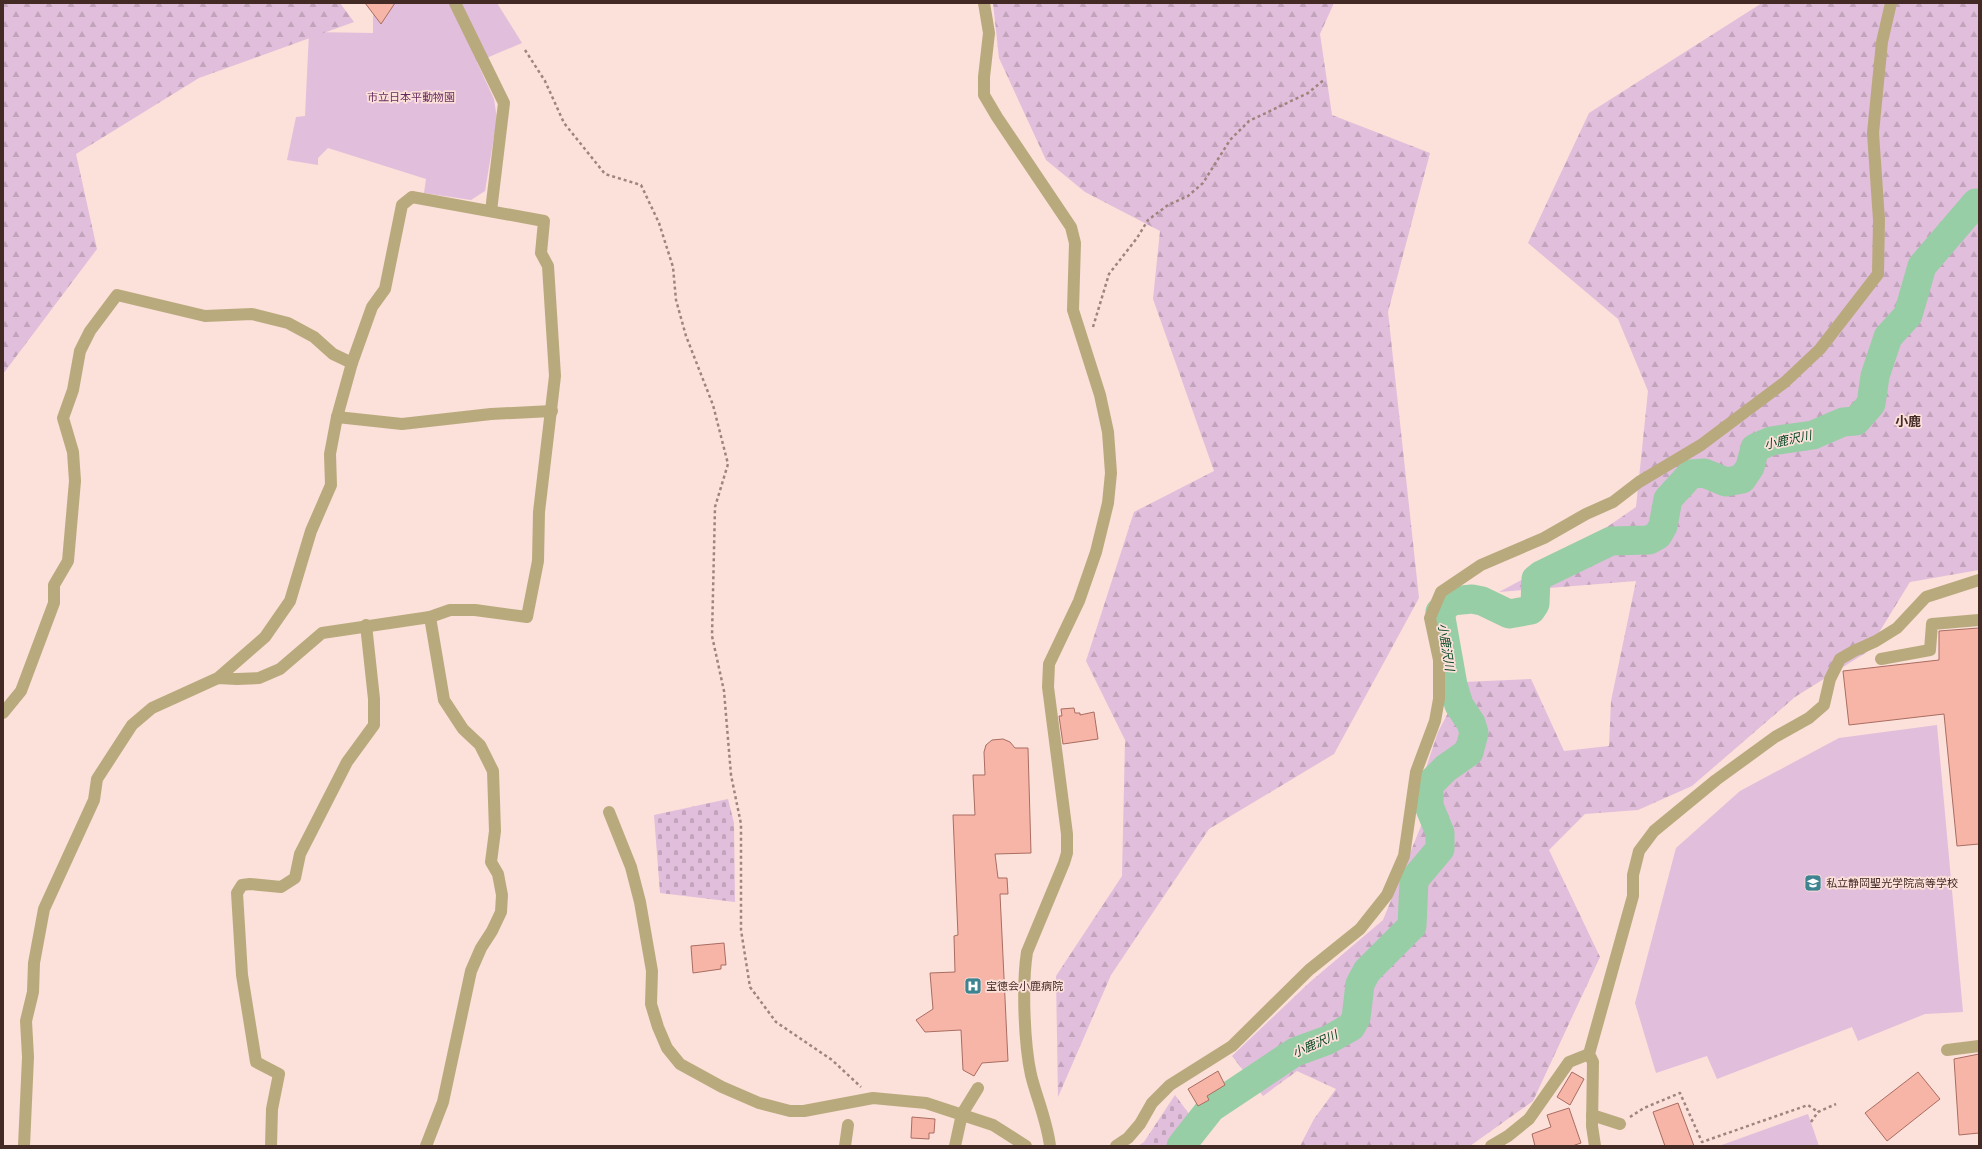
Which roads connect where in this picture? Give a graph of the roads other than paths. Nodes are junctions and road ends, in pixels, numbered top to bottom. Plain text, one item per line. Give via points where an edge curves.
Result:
1 (454, 3) edge
2 (984, 3) edge
3 (1891, 3) edge
4 (491, 211) junction
5 (352, 363) junction
6 (552, 411) junction
7 (337, 417) junction
8 (1979, 580) edge
9 (430, 617) junction
10 (1979, 620) edge
11 (366, 625) junction
12 (1881, 659) dead end
13 (218, 678) junction
14 (3, 713) edge
15 (609, 812) dead end
16 (1979, 1046) edge
17 (1947, 1050) dead end
18 (1589, 1054) junction
19 (978, 1088) dead end
20 (962, 1114) junction
21 (1592, 1115) junction
22 (1620, 1124) road end
23 (848, 1125) dead end
24 (24, 1146) edge
25 (271, 1146) edge
26 (426, 1146) edge
27 (846, 1146) edge
28 (956, 1146) edge
29 (1026, 1146) edge
30 (1050, 1146) edge
31 (1116, 1146) edge
32 (1491, 1146) edge
33 (1595, 1146) edge

1 - 4 street via 504,103
2 - 30 street via 989,33 984,94 1071,227 1075,243 1073,310 1100,395 1108,432 1111,473 1108,503 1096,552 1079,601 1049,664 1048,687 1068,848 1062,870 1027,952 1024,970 1029,1065
3 - 31 street via 1882,42 1873,133 1879,220 1878,274 1820,349 1785,382 1701,445 1639,482 1613,502 1544,538 1481,565 1441,592 1430,618 1438,660 1439,699 1435,721 1416,772 1404,856 1388,895 1360,929 1309,970 1232,1046 1170,1085 1152,1103 1128,1138
4 - 5 street via 412,197 402,205 385,289 372,307
4 - 6 street via 544,221 541,253 548,266 555,376
5 - 7 street
5 - 14 street via 333,354 314,337 288,323 252,314 205,316 117,295 90,331 80,351 73,390 63,418 73,452 75,481 68,561 54,585 54,603 21,690
6 - 7 street via 491,414 402,424
6 - 9 street via 539,512 538,561 527,617 475,610 450,610
7 - 13 street via 330,454 331,485 311,531 290,601 265,637
8 - 18 street via 1926,597 1897,628 1840,659 1830,679 1824,705 1809,718 1775,737 1722,776 1654,831 1639,851 1633,875 1633,896
9 - 11 street
9 - 26 street via 444,700 463,729 480,744 494,771 495,831 491,862 498,874 502,895 501,912 471,971 443,1102
10 - 12 street via 1932,624 1930,650
11 - 13 street via 322,632 280,669 259,678
11 - 25 street via 374,699 374,725 347,762 300,854 295,878 281,887 242,885 237,893 242,975 256,1062 279,1074 272,1109
13 - 24 street via 152,708 132,725 97,779 94,800 44,909 35,956 33,992 26,1021 28,1057
15 - 20 street via 631,867 640,902 652,971 651,1004 667,1048 680,1064 722,1087 790,1111 873,1098 926,1103
16 - 17 street
18 - 21 street via 1593,1062
18 - 32 street via 1569,1062 1529,1119
19 - 20 street
20 - 28 street
20 - 29 street via 993,1125
21 - 22 street
21 - 33 street
23 - 27 street

